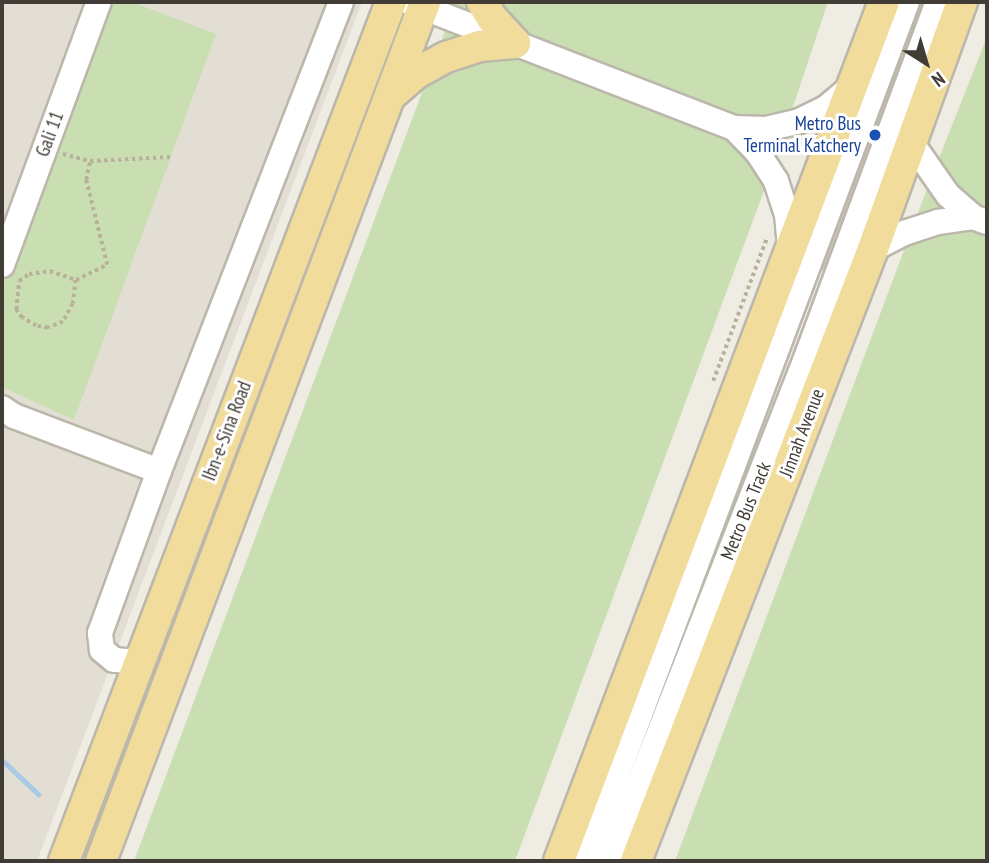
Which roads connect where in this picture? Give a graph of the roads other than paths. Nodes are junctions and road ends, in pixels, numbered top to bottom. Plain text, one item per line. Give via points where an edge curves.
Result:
1 (99, 2) edge
2 (341, 2) edge
3 (391, 2) edge
4 (482, 2) edge
5 (884, 2) edge
6 (906, 2) edge
7 (939, 2) edge
8 (962, 2) edge
9 (419, 3) edge
10 (515, 43) junction
11 (851, 87) junction
12 (388, 98) junction
13 (734, 128) junction
14 (911, 142) junction
15 (980, 219) edge
16 (790, 248) junction
17 (873, 250) junction
18 (2, 265) edge
19 (2, 408) edge
20 (159, 471) junction
21 (138, 663) junction
22 (64, 861) edge
23 (101, 861) edge
24 (559, 861) edge
25 (585, 861) edge
26 (609, 861) edge
27 (636, 861) edge

1 - 18 street, Gali 11
2 - 20 street
3 - 21 main road, Ibn-e-Sina Road
4 - 10 main road
5 - 11 main road
6 - 25 street, Metro Bus Track
7 - 26 street, Metro Bus Track
8 - 14 main road, Jinnah Avenue
9 - 10 street
9 - 12 main road, Ibn-e-Sina Road
10 - 12 main road via 446,57 415,74
10 - 13 street
11 - 13 street via 826,108 797,122 766,129
11 - 16 main road
12 - 23 main road, Ibn-e-Sina Road
13 - 16 street via 776,181 787,214
14 - 15 street via 948,195
14 - 17 main road, Jinnah Avenue
15 - 17 street via 938,222
16 - 24 main road
17 - 27 main road, Jinnah Avenue
19 - 20 street
20 - 21 street via 100,633 102,650 114,660
21 - 22 main road, Ibn-e-Sina Road

